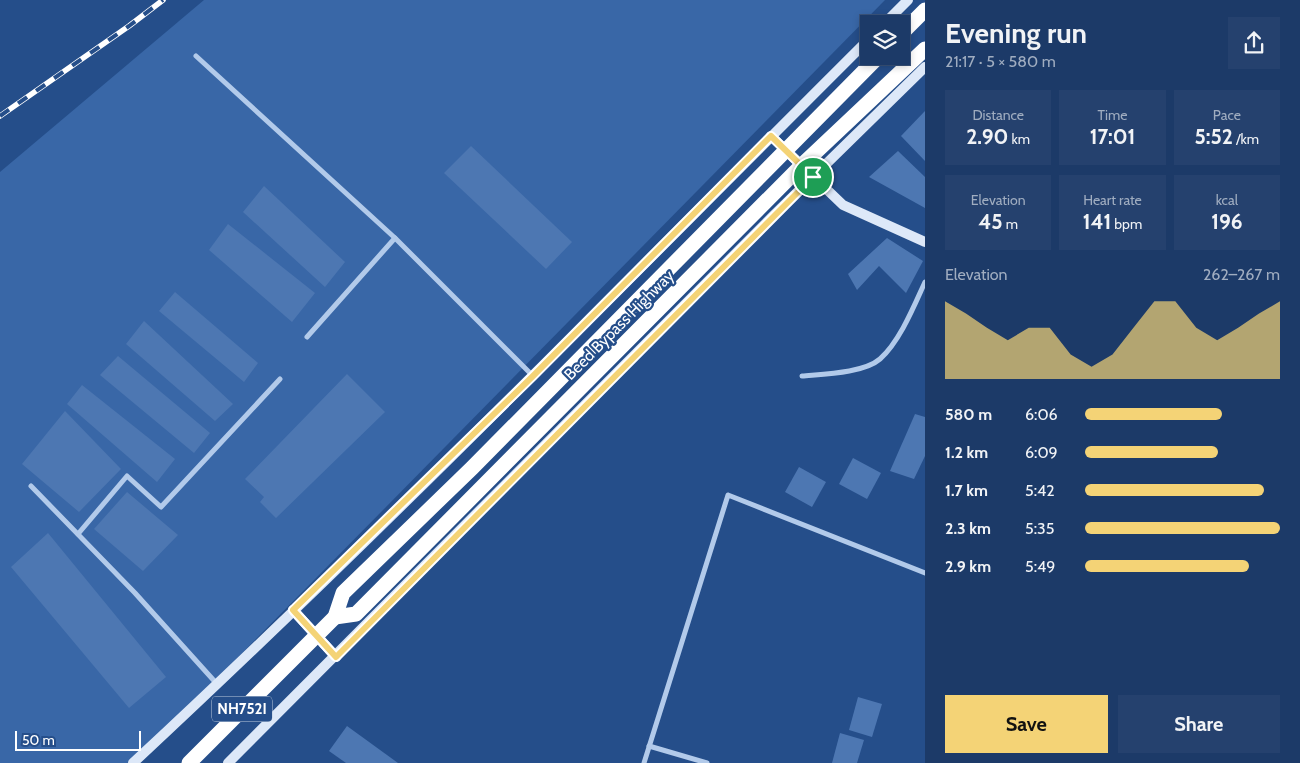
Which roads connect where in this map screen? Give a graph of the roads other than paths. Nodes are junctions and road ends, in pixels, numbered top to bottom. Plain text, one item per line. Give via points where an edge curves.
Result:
1 (908, 0) edge
2 (925, 10) edge
3 (893, 15) edge
4 (910, 25) edge
5 (860, 48) edge
6 (925, 49) edge
7 (196, 56) dead end
8 (870, 65) edge
9 (925, 67) edge
10 (771, 136) junction
11 (786, 150) junction
12 (802, 165) junction
13 (813, 177) junction
14 (395, 238) junction
15 (925, 242) edge
16 (925, 282) edge
17 (307, 337) dead end
18 (533, 376) junction
19 (802, 376) dead end
20 (280, 379) dead end
21 (31, 486) dead end
22 (78, 534) junction
23 (925, 573) edge
24 (293, 610) junction
25 (335, 617) junction
26 (316, 636) junction
27 (336, 657) junction
28 (217, 684) junction
29 (649, 746) junction
30 (133, 763) edge
31 (189, 763) edge
32 (228, 763) edge
33 (644, 763) edge
34 (707, 763) edge

1 - 3 street
2 - 4 highway
5 - 10 street
6 - 12 highway, Beed Bypass Highway
7 - 14 street
8 - 11 highway, Beed Bypass Highway / NH752I
9 - 13 street
10 - 11 street
10 - 18 street
11 - 12 street
11 - 25 highway, Beed Bypass Highway / NH752I via 479,462 343,593
12 - 13 street
12 - 25 highway, Beed Bypass Highway via 356,614
13 - 15 street via 843,205
13 - 27 street
14 - 17 street
14 - 18 street
16 - 19 street via 906,325 880,359 854,370
18 - 24 street
20 - 22 street via 161,507 128,476
21 - 22 street
22 - 28 street
23 - 29 street via 728,495
24 - 26 street
24 - 28 street
25 - 26 highway, Beed Bypass Highway / NH752I
26 - 27 street
26 - 31 highway, Beed Bypass Highway / NH752I
27 - 32 street
28 - 30 street
29 - 33 street
29 - 34 street

